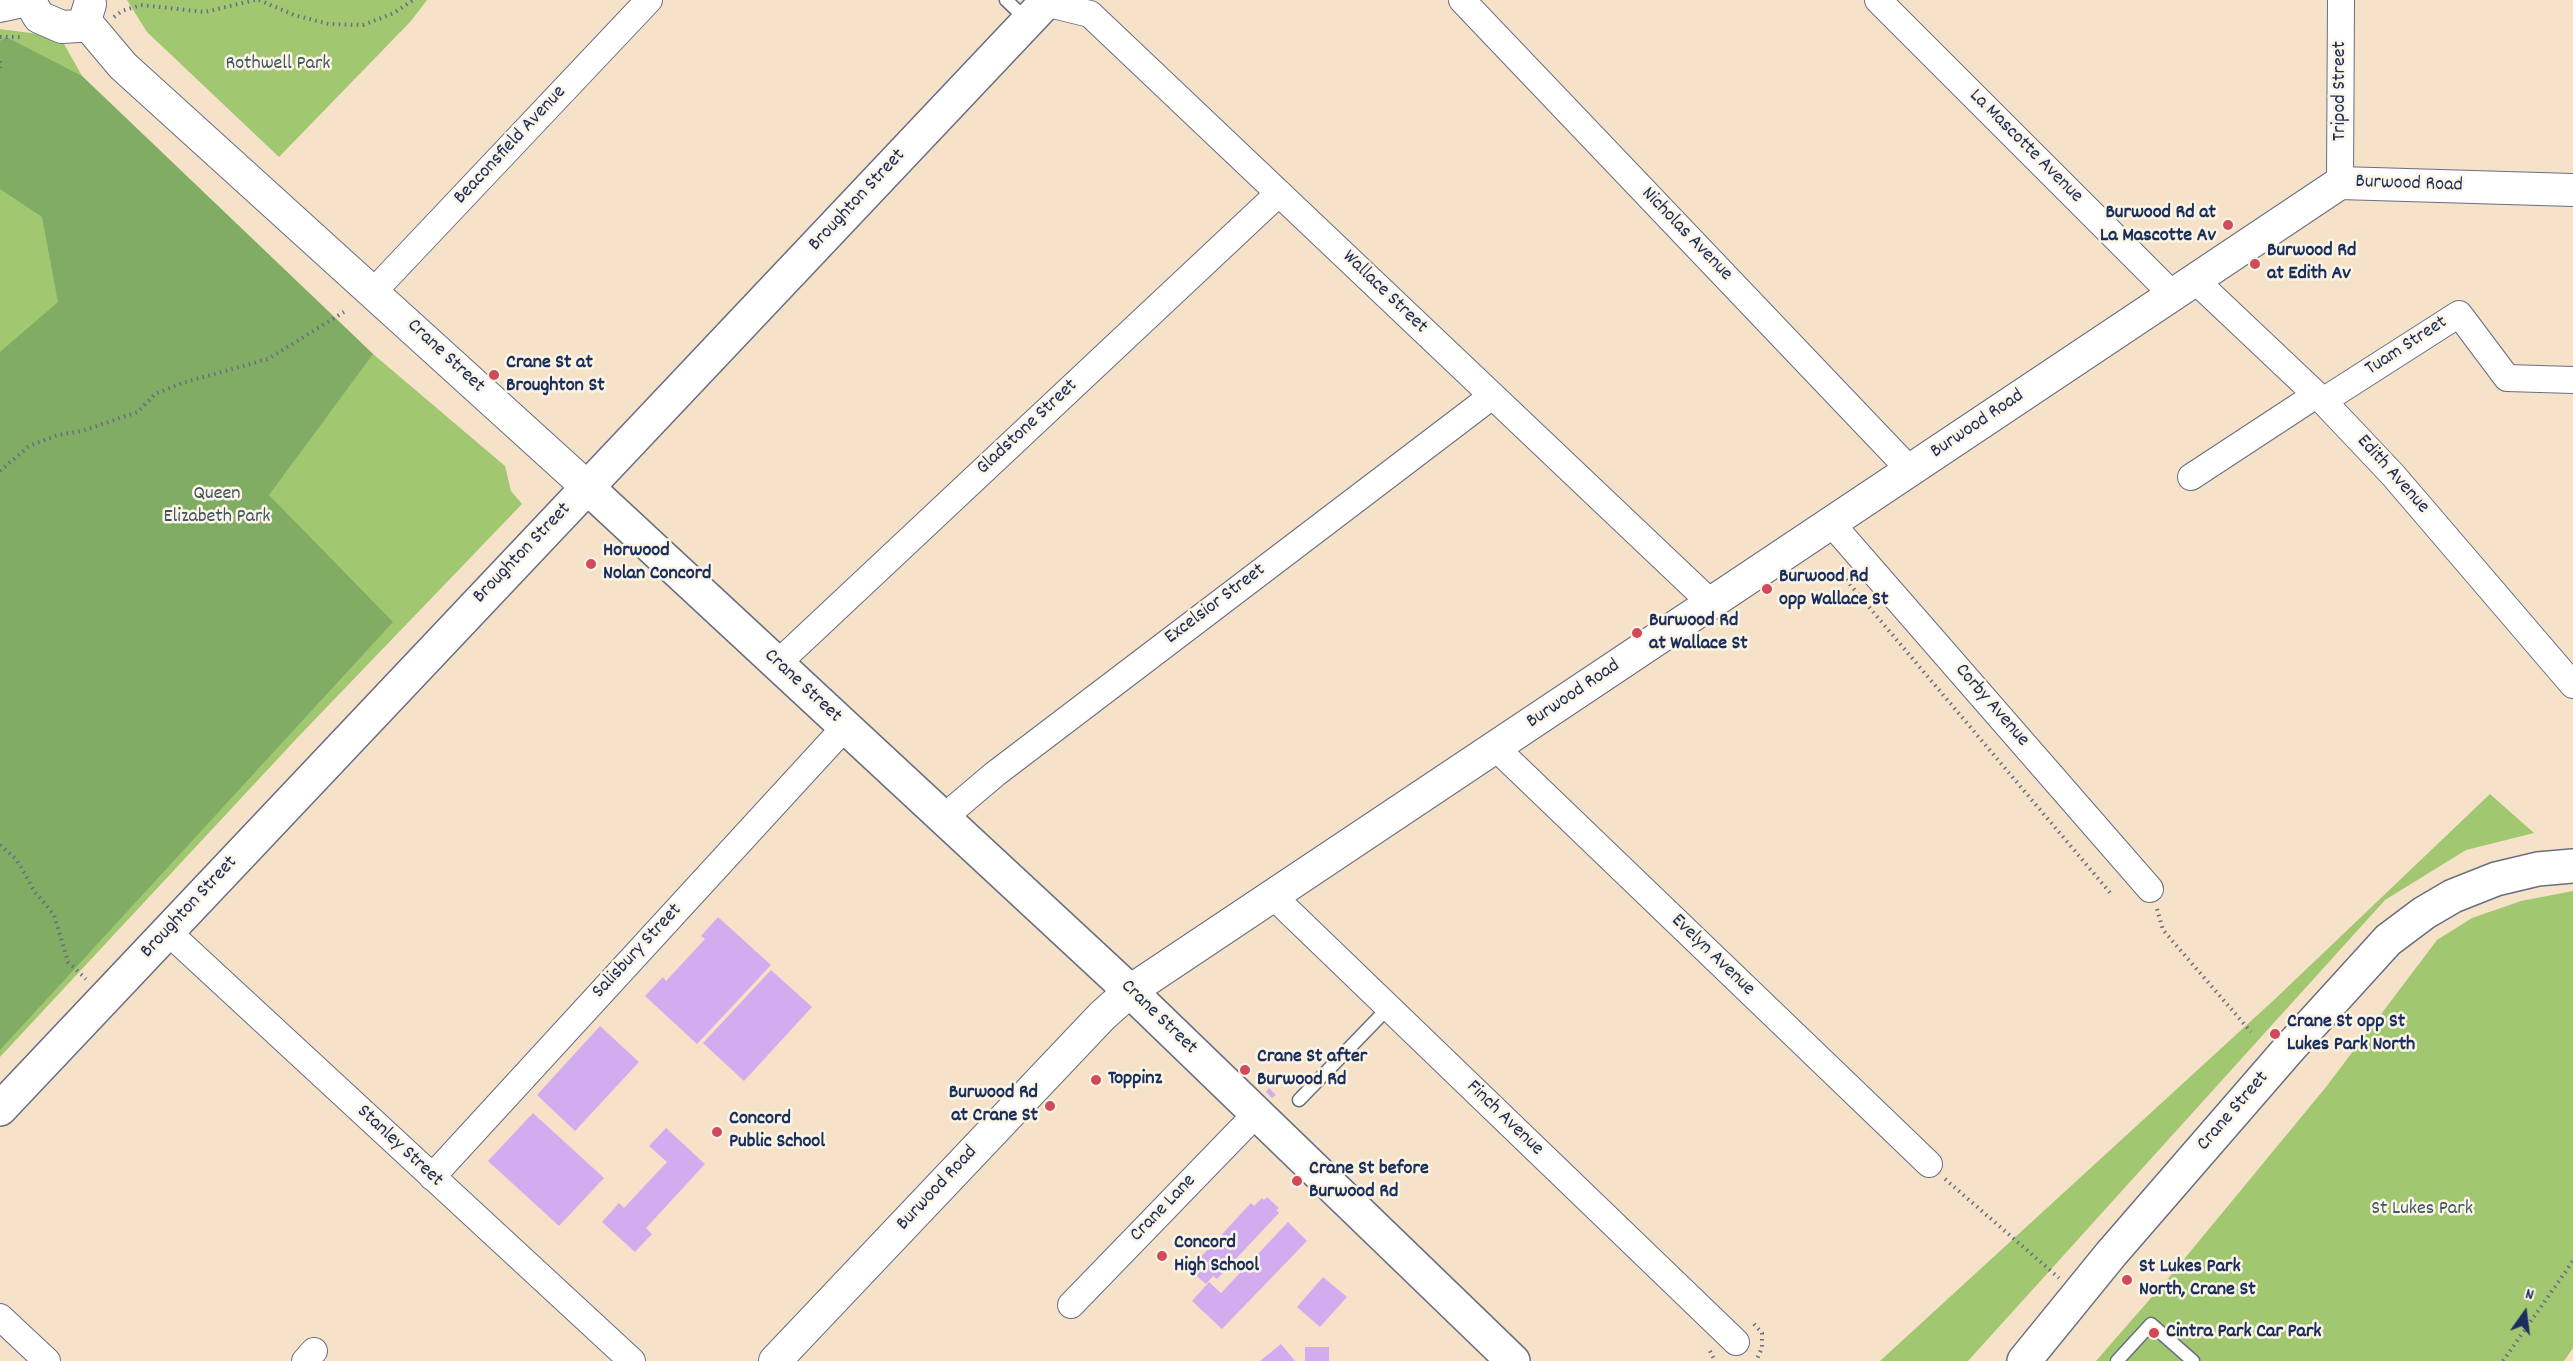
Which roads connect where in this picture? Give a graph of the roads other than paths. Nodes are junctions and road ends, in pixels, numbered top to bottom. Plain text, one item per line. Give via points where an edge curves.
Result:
1 (28, 0) edge
2 (649, 0) edge
3 (1462, 0) edge
4 (1878, 0) edge
5 (2341, 0) edge
6 (0, 6) edge
7 (1032, 6) edge
8 (94, 14) edge
9 (2340, 183) junction
10 (2573, 190) edge
11 (1279, 193) junction
12 (2184, 287) junction
13 (374, 291) junction
14 (2573, 380) edge
15 (1492, 396) junction
16 (2319, 398) junction
17 (1910, 470) junction
18 (2191, 477) dead end
19 (587, 487) junction
20 (1831, 523) junction
21 (1711, 603) junction
22 (777, 664) junction
23 (2573, 686) edge
24 (845, 727) junction
25 (1495, 747) junction
26 (944, 819) junction
27 (2573, 866) edge
28 (2150, 889) road end
29 (1273, 896) junction
30 (168, 933) junction
31 (1130, 991) junction
32 (1389, 1007) junction
33 (1299, 1100) dead end
34 (0, 1108) edge
35 (1257, 1113) junction
36 (1929, 1164) road end
37 (432, 1178) junction
38 (1071, 1305) dead end
39 (0, 1317) edge
40 (1736, 1342) dead end
41 (46, 1361) edge
42 (632, 1361) edge
43 (775, 1361) edge
44 (1513, 1361) edge
45 (2024, 1361) edge
46 (2117, 1361) edge
47 (2193, 1361) edge

1 - 6 street
1 - 8 street via 39,17 54,25 79,26
2 - 13 street, Beaconsfield Avenue
3 - 17 street, Nicholas Avenue
4 - 12 street, La Mascotte Avenue
5 - 9 street, Tripod Street
7 - 11 street, Wallace Street via 1090,14
7 - 19 main road, Broughton Street
8 - 13 street, Crane Street via 123,66
9 - 10 street, Burwood Road
9 - 12 street, Burwood Road
11 - 15 street, Wallace Street
11 - 22 street, Gladstone Street
12 - 16 street, Edith Avenue
12 - 17 street, Burwood Road
13 - 19 street, Crane Street
14 - 16 street, Tuam Street via 2507,378 2458,314
15 - 21 street, Wallace Street
15 - 26 street, Excelsior Street via 994,774
16 - 18 street, Tuam Street
16 - 23 street, Edith Avenue via 2393,475
17 - 20 street, Burwood Road
19 - 22 main road, Crane Street
19 - 30 main road, Broughton Street
20 - 21 street, Burwood Road
20 - 28 street, Corby Avenue
21 - 25 street, Burwood Road
22 - 24 main road, Crane Street
24 - 26 main road, Crane Street
24 - 37 street, Salisbury Street
25 - 29 street, Burwood Road
25 - 36 street, Evelyn Avenue
26 - 31 main road, Crane Street
27 - 45 main road, Crane Street via 2496,879 2424,912 2388,940 2287,1051
29 - 31 street, Burwood Road
29 - 32 street, Finch Avenue
30 - 34 main road, Broughton Street
30 - 37 street, Stanley Street
31 - 35 main road, Crane Street
31 - 43 street, Burwood Road
32 - 33 lane
32 - 40 street, Finch Avenue
35 - 38 street, Crane Lane
35 - 44 main road, Crane Street
37 - 42 street, Stanley Street
39 - 41 street
46 - 47 lane via 2151,1324

